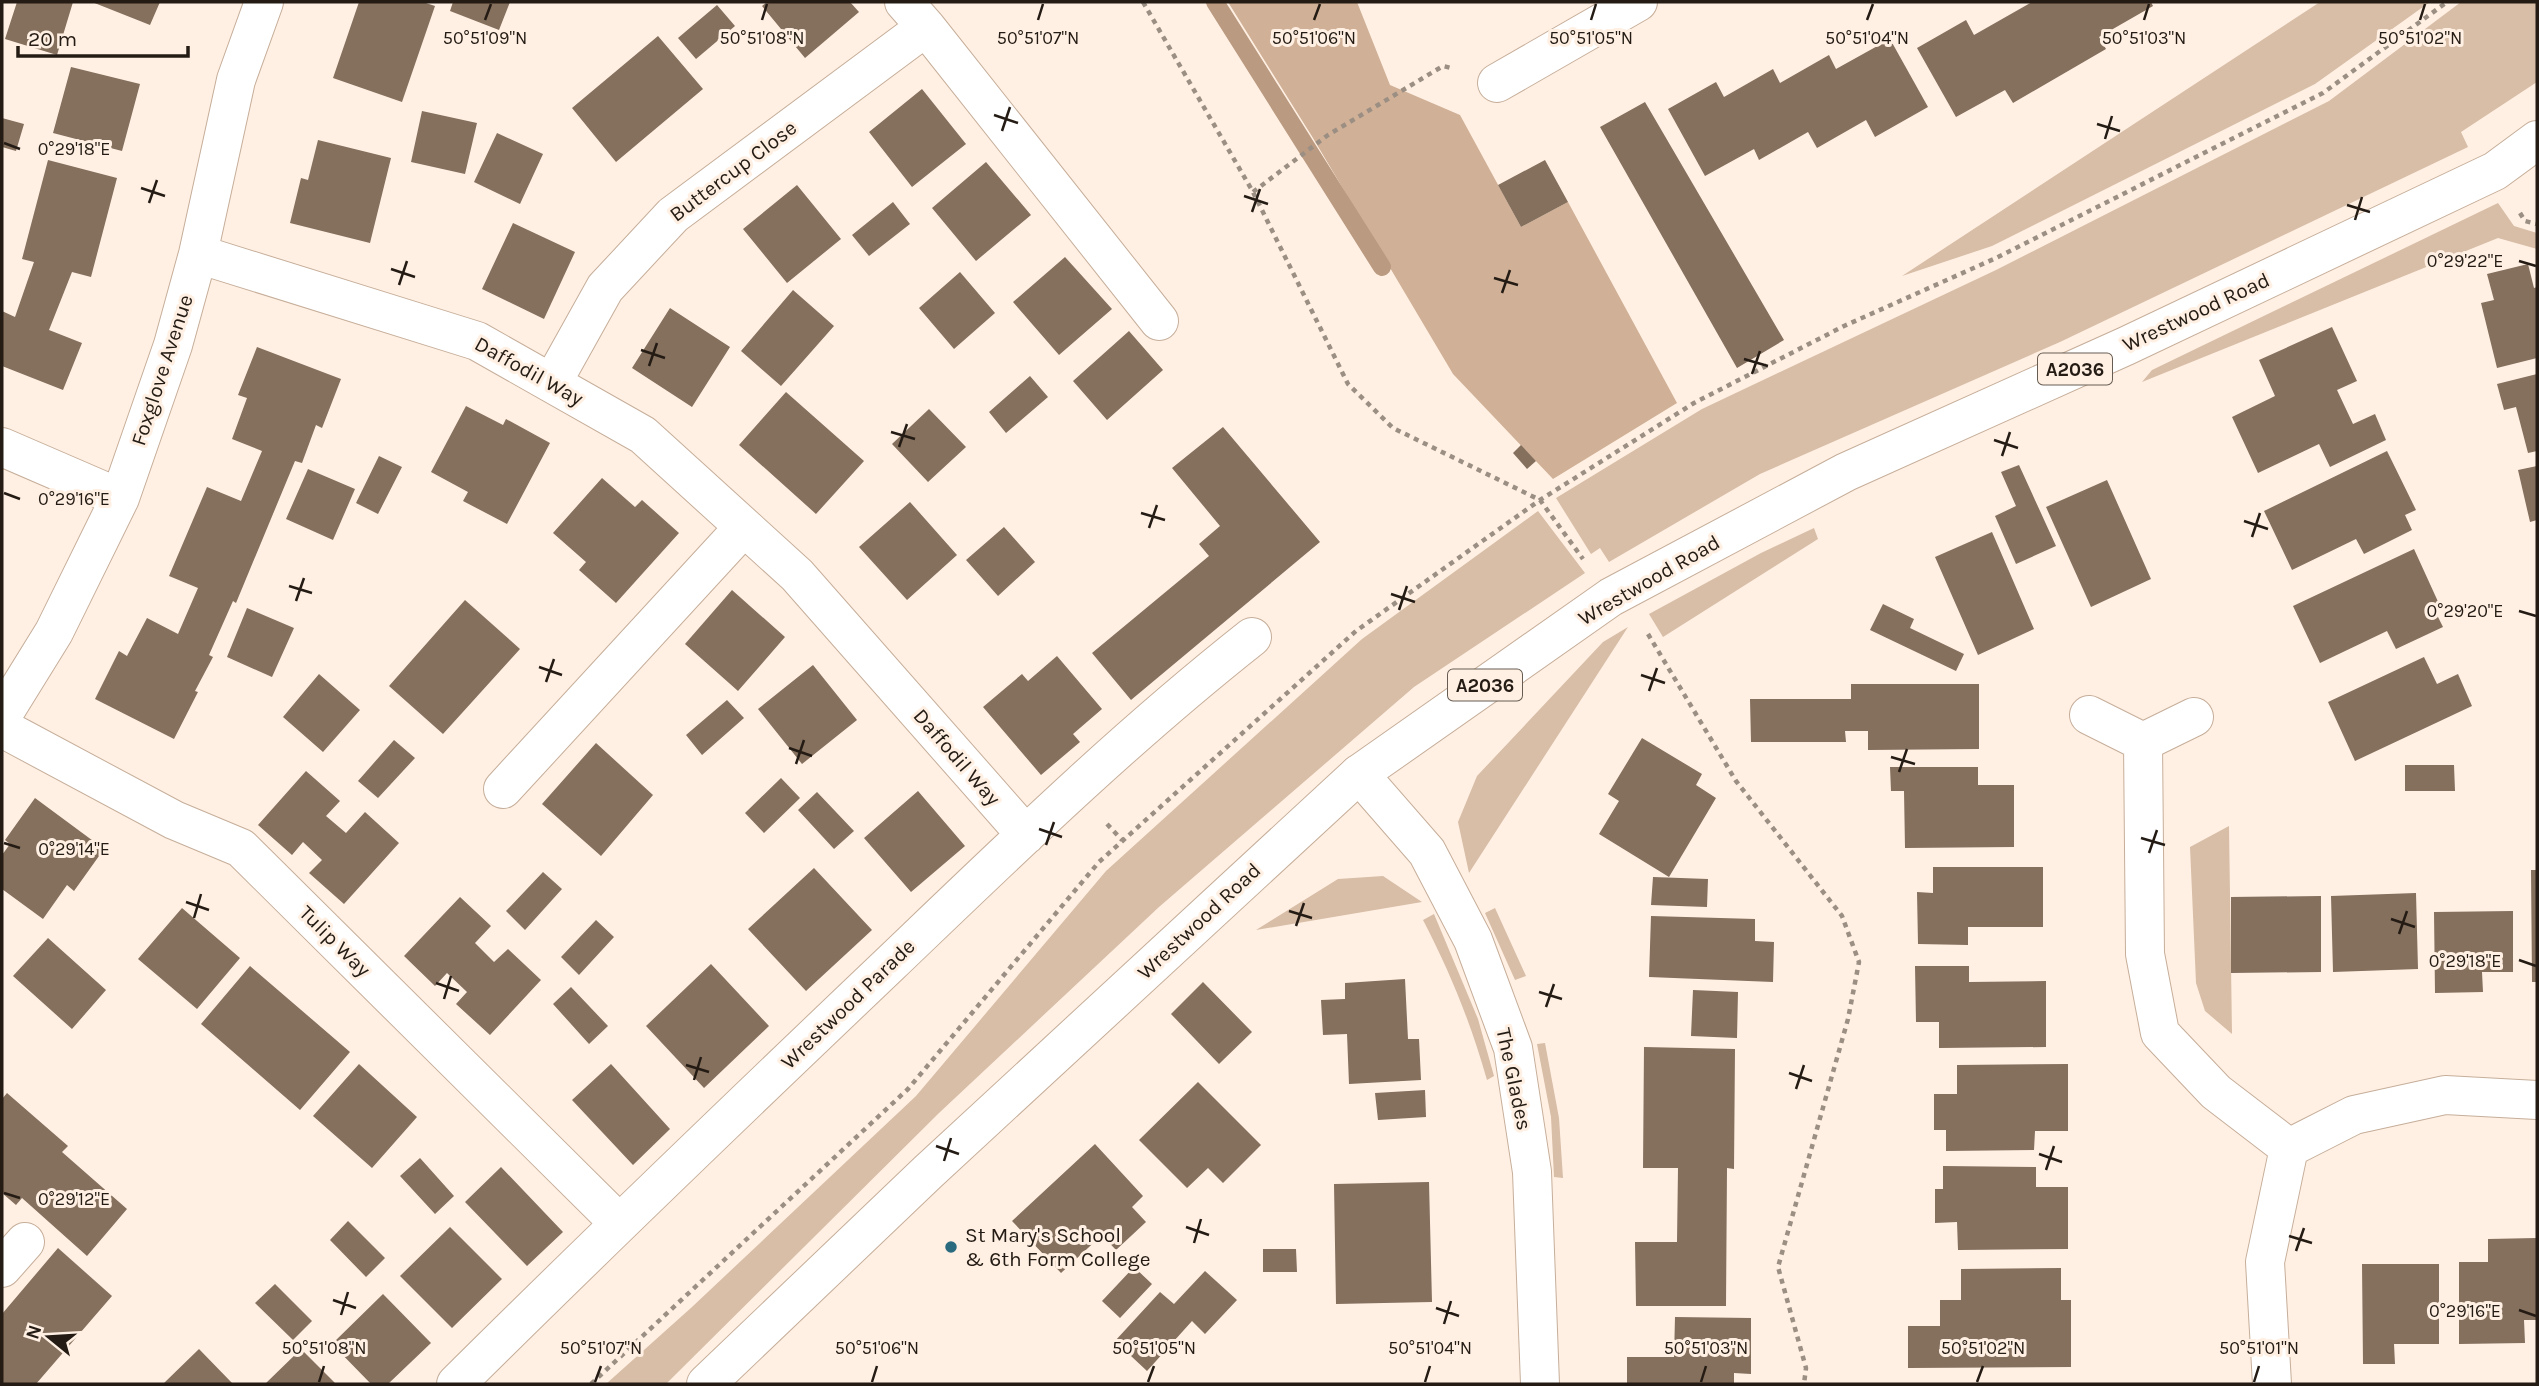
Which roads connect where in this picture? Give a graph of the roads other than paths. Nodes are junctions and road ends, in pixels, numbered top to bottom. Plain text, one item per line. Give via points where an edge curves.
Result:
1 (264, 2) edge
2 (1638, 2) edge
3 (915, 14) edge
4 (1497, 82) road end
5 (2537, 141) edge
6 (198, 254) junction
7 (1159, 321) dead end
8 (552, 383) junction
9 (2, 447) edge
10 (120, 498) junction
11 (744, 527) junction
12 (1252, 637) dead end
13 (2089, 715) dead end
14 (2, 716) edge
15 (2194, 717) dead end
16 (2, 728) edge
17 (2143, 742) junction
18 (1359, 774) junction
19 (503, 789) dead end
20 (1026, 835) junction
21 (2537, 1100) edge
22 (2289, 1148) junction
23 (619, 1223) junction
24 (456, 1384) edge
25 (706, 1384) edge
26 (1540, 1384) edge
27 (2272, 1384) edge

1 - 6 street, Foxglove Avenue via 236,80
2 - 4 street
3 - 7 street, Buttercup Close
3 - 8 street, Buttercup Close via 673,215 605,288
5 - 18 street, Wrestwood Road / A2036 via 2495,171 2126,346 1846,472 1611,597
6 - 8 street, Daffodil Way via 477,341
6 - 10 street, Foxglove Avenue via 173,345
8 - 11 street, Daffodil Way via 643,435
9 - 10 street
10 - 14 street, Foxglove Avenue via 54,632
11 - 19 street
11 - 20 street, Daffodil Way via 797,575
12 - 20 street, Wrestwood Parade via 1201,677
13 - 17 street
15 - 17 street
16 - 23 street, Tulip Way via 174,820 241,848
17 - 22 street via 2145,954 2160,1032 2216,1092
18 - 25 street, Wrestwood Road / A2036
18 - 26 street, The Glades via 1427,852 1473,940 1513,1048 1532,1172
20 - 23 street, Wrestwood Parade
21 - 22 street via 2445,1095 2354,1115
22 - 27 street via 2265,1262
23 - 24 street, Wrestwood Parade

